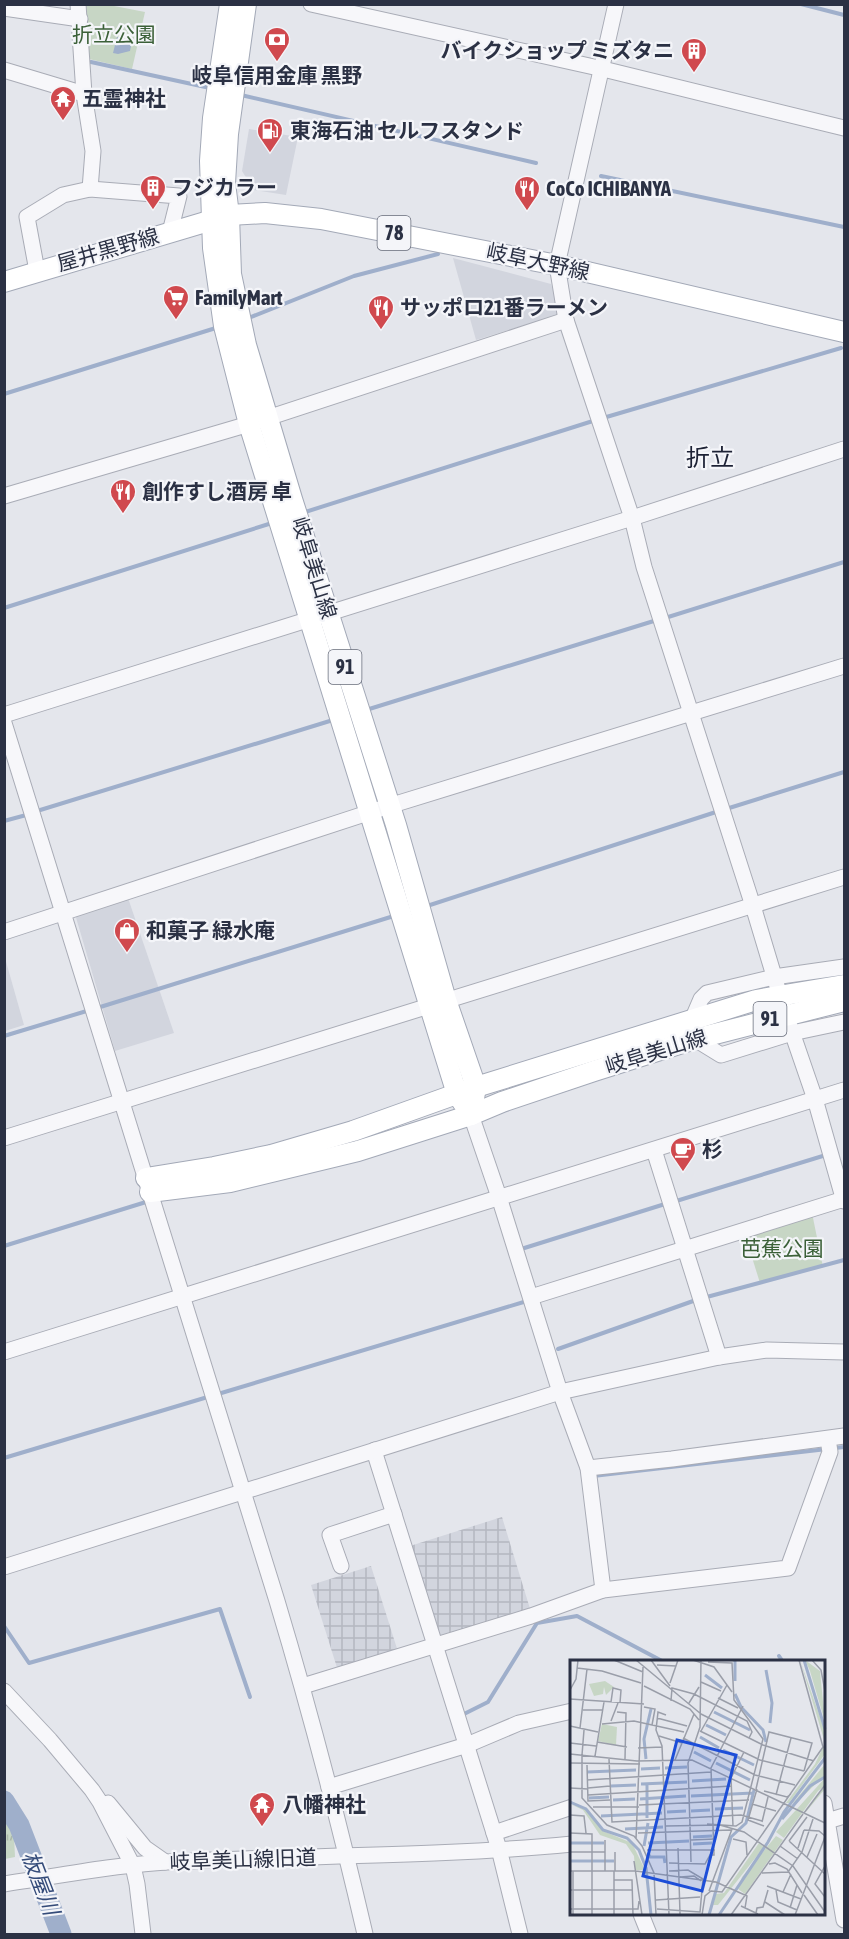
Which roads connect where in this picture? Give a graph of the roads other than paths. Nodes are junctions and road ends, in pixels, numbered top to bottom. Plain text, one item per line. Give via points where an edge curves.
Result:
1 (230, 4) edge
2 (246, 4) edge
3 (311, 4) edge
4 (616, 4) edge
5 (4, 8) edge
6 (79, 12) edge
7 (603, 69) junction
8 (4, 70) edge
9 (84, 94) junction
10 (844, 128) edge
11 (90, 189) junction
12 (220, 218) junction
13 (170, 232) junction
14 (557, 265) junction
15 (37, 271) junction
16 (4, 282) edge
17 (566, 320) junction
18 (844, 332) edge
19 (268, 418) junction
20 (249, 424) junction
21 (844, 449) edge
22 (4, 496) edge
23 (632, 518) junction
24 (319, 615) junction
25 (844, 666) edge
26 (690, 712) junction
27 (4, 715) edge
28 (4, 723) edge
29 (389, 806) junction
30 (369, 812) junction
31 (844, 877) edge
32 (753, 906) junction
33 (65, 913) junction
34 (4, 932) edge
35 (844, 967) edge
36 (844, 985) edge
37 (777, 987) junction
38 (844, 1001) edge
39 (438, 1002) junction
40 (844, 1022) edge
41 (789, 1024) junction
42 (693, 1030) junction
43 (476, 1087) junction
44 (844, 1090) edge
45 (457, 1094) junction
46 (815, 1099) junction
47 (121, 1101) junction
48 (471, 1115) junction
49 (4, 1138) edge
50 (654, 1150) junction
51 (842, 1180) edge
52 (148, 1185) junction
53 (499, 1197) junction
54 (844, 1200) edge
55 (686, 1248) junction
56 (182, 1296) junction
57 (531, 1297) junction
58 (4, 1352) edge
59 (844, 1352) edge
60 (719, 1357) junction
61 (560, 1392) junction
62 (844, 1436) edge
63 (828, 1439) junction
64 (375, 1450) junction
65 (588, 1468) junction
66 (244, 1492) junction
67 (394, 1514) junction
68 (341, 1566) dead end
69 (4, 1567) edge
70 (603, 1590) junction
71 (435, 1646) junction
72 (303, 1686) junction
73 (4, 1691) edge
74 (570, 1711) edge
75 (466, 1745) junction
76 (329, 1787) junction
77 (92, 1790) junction
78 (570, 1808) edge
79 (844, 1816) edge
80 (825, 1821) edge
81 (494, 1833) junction
82 (570, 1844) edge
83 (499, 1850) junction
84 (347, 1857) junction
85 (165, 1862) junction
86 (133, 1866) junction
87 (4, 1884) edge
88 (641, 1915) edge
89 (844, 1920) edge
90 (143, 1935) edge
91 (365, 1935) edge
92 (520, 1935) edge
93 (649, 1935) edge

1 - 12 main road via 210,161
2 - 12 main road
3 - 7 street
4 - 7 street
5 - 6 street
6 - 9 street
7 - 10 street
7 - 14 street
8 - 9 street
9 - 11 street via 93,151
11 - 13 street via 179,196
11 - 15 street via 63,195 27,218
12 - 13 main road, 屋井黒野線
12 - 14 main road, 岐阜大野線 / 78 via 265,213 321,219
12 - 19 main road, 岐阜美山線 / 91 via 246,345
12 - 20 main road, 岐阜美山線 / 91 via 217,288
13 - 15 main road, 屋井黒野線
14 - 17 street
14 - 18 main road, 岐阜大野線 / 78
15 - 16 main road, 屋井黒野線
17 - 19 street
17 - 23 street
19 - 20 street
19 - 24 main road, 岐阜美山線 / 91
20 - 22 street
20 - 24 main road, 岐阜美山線 / 91
21 - 23 street
23 - 24 street
23 - 26 street
24 - 27 street
24 - 29 main road, 岐阜美山線 / 91
24 - 30 main road, 岐阜美山線 / 91
25 - 26 street
26 - 29 street
26 - 32 street
28 - 33 street
29 - 30 street
29 - 39 main road, 岐阜美山線 / 91
30 - 33 street
30 - 39 main road, 岐阜美山線 / 91
31 - 32 street
32 - 37 street
32 - 39 street
33 - 34 street
33 - 47 street
35 - 37 street
36 - 37 main road, 岐阜美山線 / 91
37 - 41 street
37 - 42 main road, 岐阜美山線 / 91
38 - 41 main road, 岐阜美山線 / 91
39 - 43 main road, 岐阜美山線 / 91
39 - 45 main road, 岐阜美山線 / 91
39 - 47 street
40 - 41 street
41 - 42 main road, 岐阜美山線 / 91
41 - 46 street
42 - 43 main road, 岐阜美山線 / 91
42 - 48 main road, 岐阜美山線 / 91
43 - 45 main road, 岐阜美山線 / 91
43 - 48 main road, 岐阜美山線 / 91
44 - 46 street
45 - 48 main road, 岐阜美山線 / 91
45 - 52 main road, 岐阜美山線 / 91 via 353,1131
46 - 50 street
46 - 51 street
47 - 49 street
47 - 52 street
48 - 52 main road, 岐阜美山線 / 91 via 358,1151 230,1182
48 - 53 street
50 - 53 street
50 - 55 street
51 - 54 street
52 - 56 street
53 - 56 street
53 - 57 street
54 - 55 street
55 - 57 street
55 - 60 street
56 - 58 street
56 - 66 street
57 - 61 street
59 - 60 street via 767,1350
60 - 61 street
61 - 64 street
61 - 65 street
62 - 63 street
63 - 65 street
63 - 70 street via 830,1452 789,1568
64 - 66 street
64 - 67 street
65 - 70 street
66 - 69 street
66 - 72 street
67 - 68 street via 330,1535
67 - 71 street
70 - 71 street
71 - 72 street
71 - 75 street
72 - 76 street
73 - 77 street
74 - 75 street via 519,1723
75 - 76 street
75 - 81 street
76 - 84 street
77 - 85 street via 104,1798 145,1848
77 - 86 street
78 - 81 street
79 - 80 street
80 - 89 street
81 - 83 street
82 - 83 street, 岐阜美山線旧道
83 - 84 street, 岐阜美山線旧道
83 - 92 street
84 - 85 street, 岐阜美山線旧道
84 - 91 street
85 - 86 street, 岐阜美山線旧道
86 - 87 street, 岐阜美山線旧道
86 - 90 street
88 - 93 street

